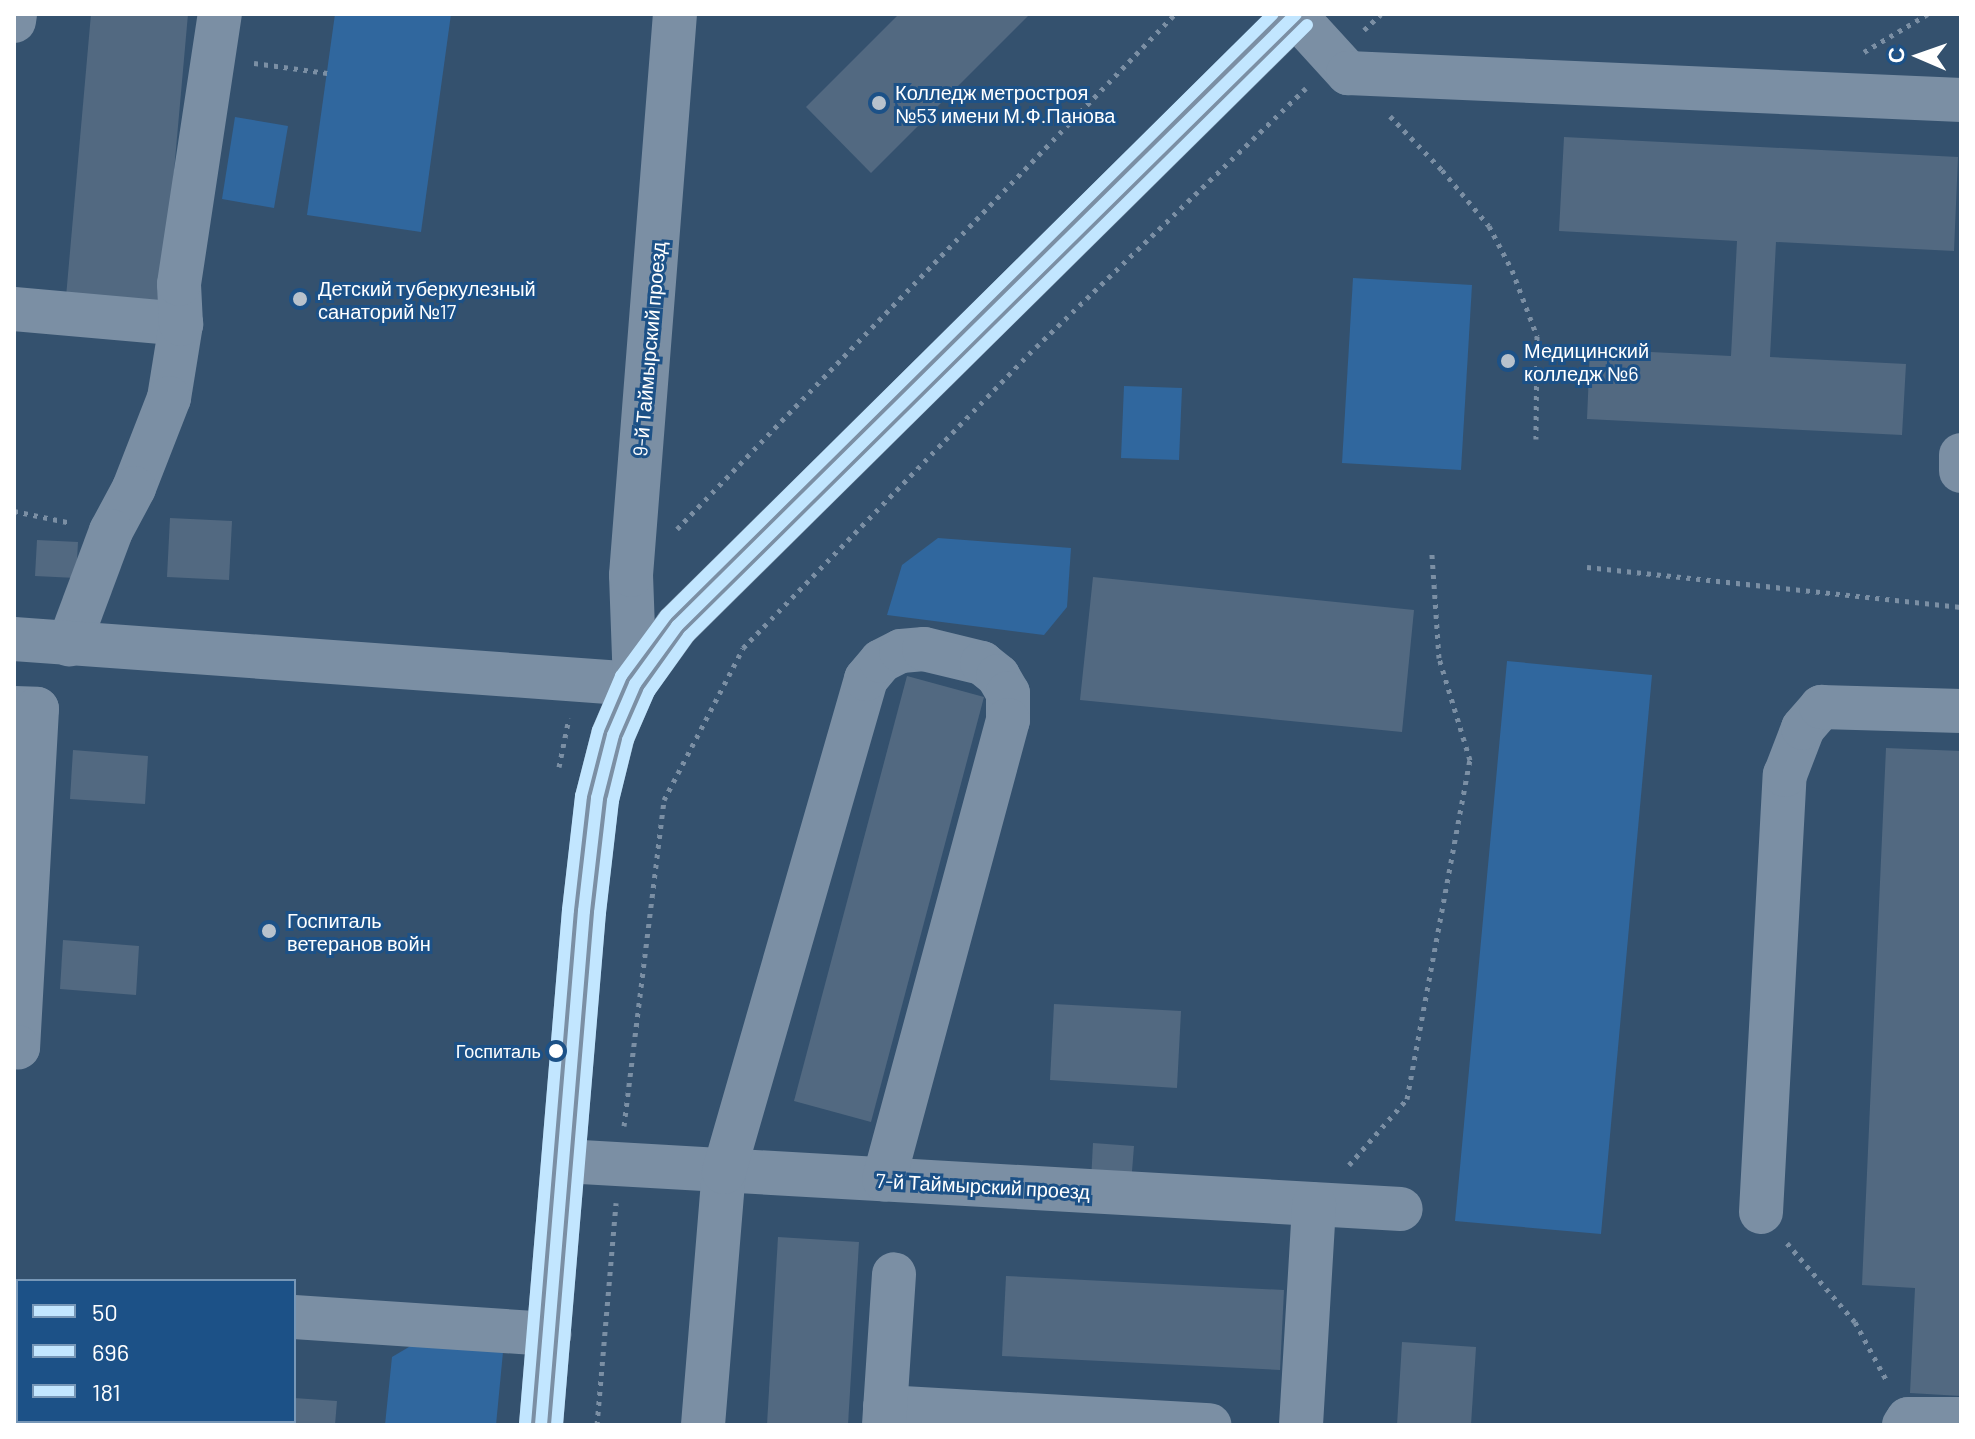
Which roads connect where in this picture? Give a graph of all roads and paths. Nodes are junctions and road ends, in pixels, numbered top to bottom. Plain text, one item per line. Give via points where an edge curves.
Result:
1 (15, 14) edge
2 (220, 14) edge
3 (675, 14) edge
4 (1175, 14) edge
5 (1296, 14) edge
6 (14, 21) edge
7 (214, 58) junction
8 (327, 73) dead end
9 (1348, 73) junction
10 (1961, 100) edge
11 (14, 309) edge
12 (181, 324) junction
13 (1536, 439) dead end
14 (1961, 455) edge
15 (1961, 471) edge
16 (14, 511) edge
17 (111, 531) junction
18 (675, 532) dead end
19 (1432, 554) dead end
20 (1587, 567) dead end
21 (1961, 607) edge
22 (14, 639) edge
23 (69, 644) junction
24 (578, 680) junction
25 (635, 684) junction
26 (14, 708) edge
27 (1961, 711) edge
28 (556, 781) dead end
29 (14, 1047) edge
30 (564, 1161) junction
31 (724, 1172) junction
32 (884, 1180) junction
33 (1314, 1204) junction
34 (1401, 1209) dead end
35 (1761, 1212) joint
36 (894, 1274) dead end
37 (296, 1317) edge
38 (549, 1334) junction
39 (885, 1416) edge
40 (1961, 1419) edge
41 (1906, 1422) edge
42 (541, 1425) edge
43 (703, 1425) edge
44 (1210, 1425) edge
45 (1301, 1425) edge

1 - 6 street
2 - 7 street
3 - 25 street, 9-й Таймырский проезд via 631,575
4 - 18 path
5 - 9 street
5 - 25 street via 687,616
7 - 8 path
7 - 12 street via 179,284
9 - 10 street
9 - 13 path via 1442,170 1489,226 1506,259 1537,336
11 - 12 street
12 - 17 street via 169,398
14 - 15 street
16 - 17 path
17 - 23 street
19 - 33 path via 1439,658 1470,760 1407,1099
20 - 21 path
22 - 23 street
23 - 24 street
24 - 25 street
24 - 28 path
25 - 30 street via 613,735 597,798
26 - 29 street via 37,709
27 - 35 street via 1821,707 1803,728 1785,775
30 - 31 street, 7-й Таймырский проезд
30 - 38 street
31 - 32 street, 7-й Таймырский проезд
31 - 32 street via 866,679 881,661 901,651 924,649 982,663 998,676 1008,693 1008,720
31 - 43 street
32 - 33 street, 7-й Таймырский проезд
33 - 34 street, 7-й Таймырский проезд
33 - 45 street
35 - 41 path via 1855,1322
36 - 39 street
37 - 38 street
38 - 42 street
39 - 44 street
40 - 41 street

